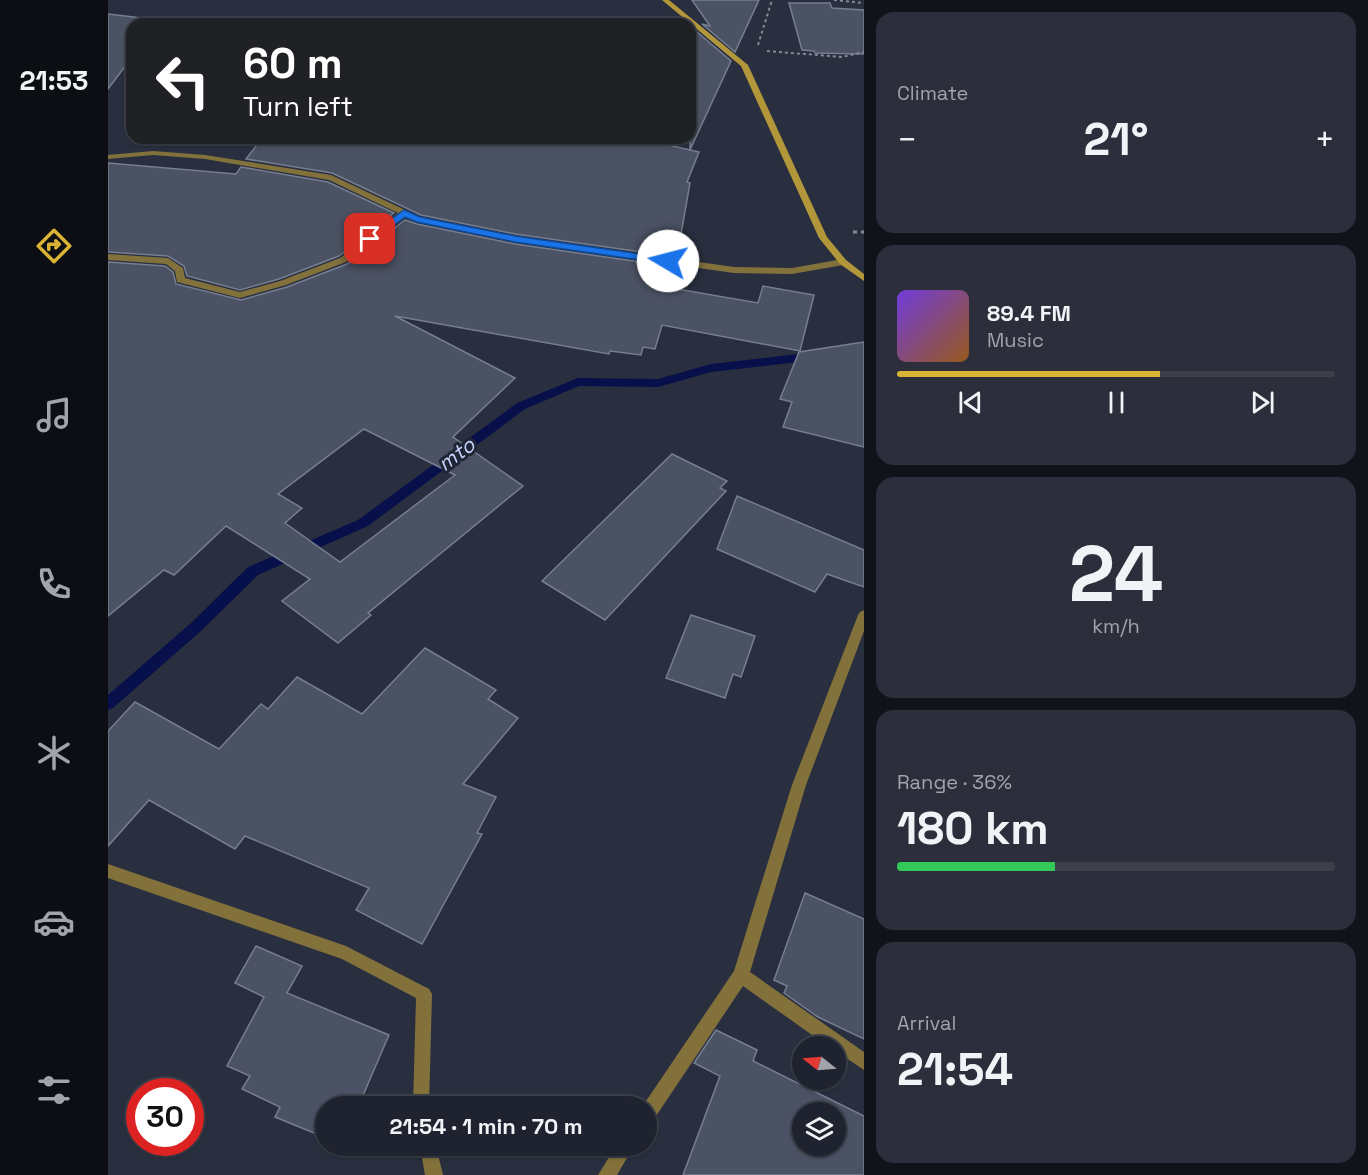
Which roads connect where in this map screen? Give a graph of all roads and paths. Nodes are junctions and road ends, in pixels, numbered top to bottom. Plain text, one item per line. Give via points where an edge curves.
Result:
1 (665, 0) edge
2 (772, 0) edge
3 (834, 0) edge
4 (864, 3) edge
5 (687, 18) edge
6 (696, 26) edge
7 (757, 49) junction
8 (864, 52) edge
9 (744, 65) junction
10 (108, 157) edge
11 (404, 213) junction
12 (108, 257) edge
13 (843, 262) junction
14 (864, 278) edge
15 (864, 615) edge
16 (108, 871) edge
17 (741, 975) junction
18 (864, 1062) edge
19 (421, 1096) edge
20 (657, 1100) edge
21 (430, 1156) edge
22 (619, 1156) edge
23 (434, 1175) edge
24 (607, 1175) edge

1 - 5 street
2 - 7 path
3 - 4 path
6 - 9 street
7 - 8 path via 842,57
7 - 9 path
9 - 13 street via 823,237
10 - 11 street via 153,153 205,157 331,178
11 - 12 street via 343,260 240,295 180,280 180,270 168,261
11 - 13 street via 515,239 734,270 792,271
13 - 14 street
15 - 17 street via 799,785
16 - 19 street via 346,953 424,994
17 - 18 street
17 - 20 street
21 - 23 street
22 - 24 street

